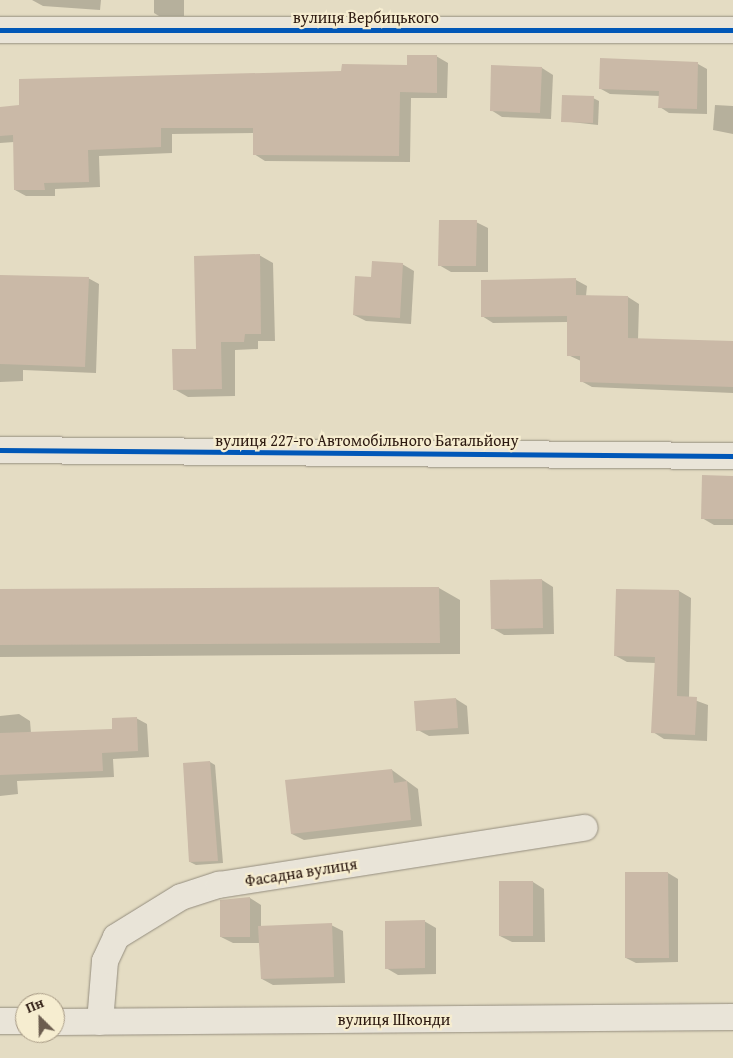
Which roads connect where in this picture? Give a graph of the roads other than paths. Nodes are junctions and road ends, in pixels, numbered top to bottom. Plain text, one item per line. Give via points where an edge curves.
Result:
1 (0, 30) edge
2 (733, 30) edge
3 (0, 450) edge
4 (733, 456) edge
5 (585, 828) dead end
6 (733, 1017) edge
7 (0, 1021) edge
8 (15, 1022) edge
9 (65, 1022) edge
10 (100, 1022) junction

1 - 2 street, вулиця Вербицького
3 - 4 street, вулиця 227-го Автомобільного Батальйону
5 - 10 street, Фасадна вулиця via 219,885 181,897 116,937 105,961
6 - 10 street, вулиця Шконди
7 - 8 street
9 - 10 street, вулиця Шконди

